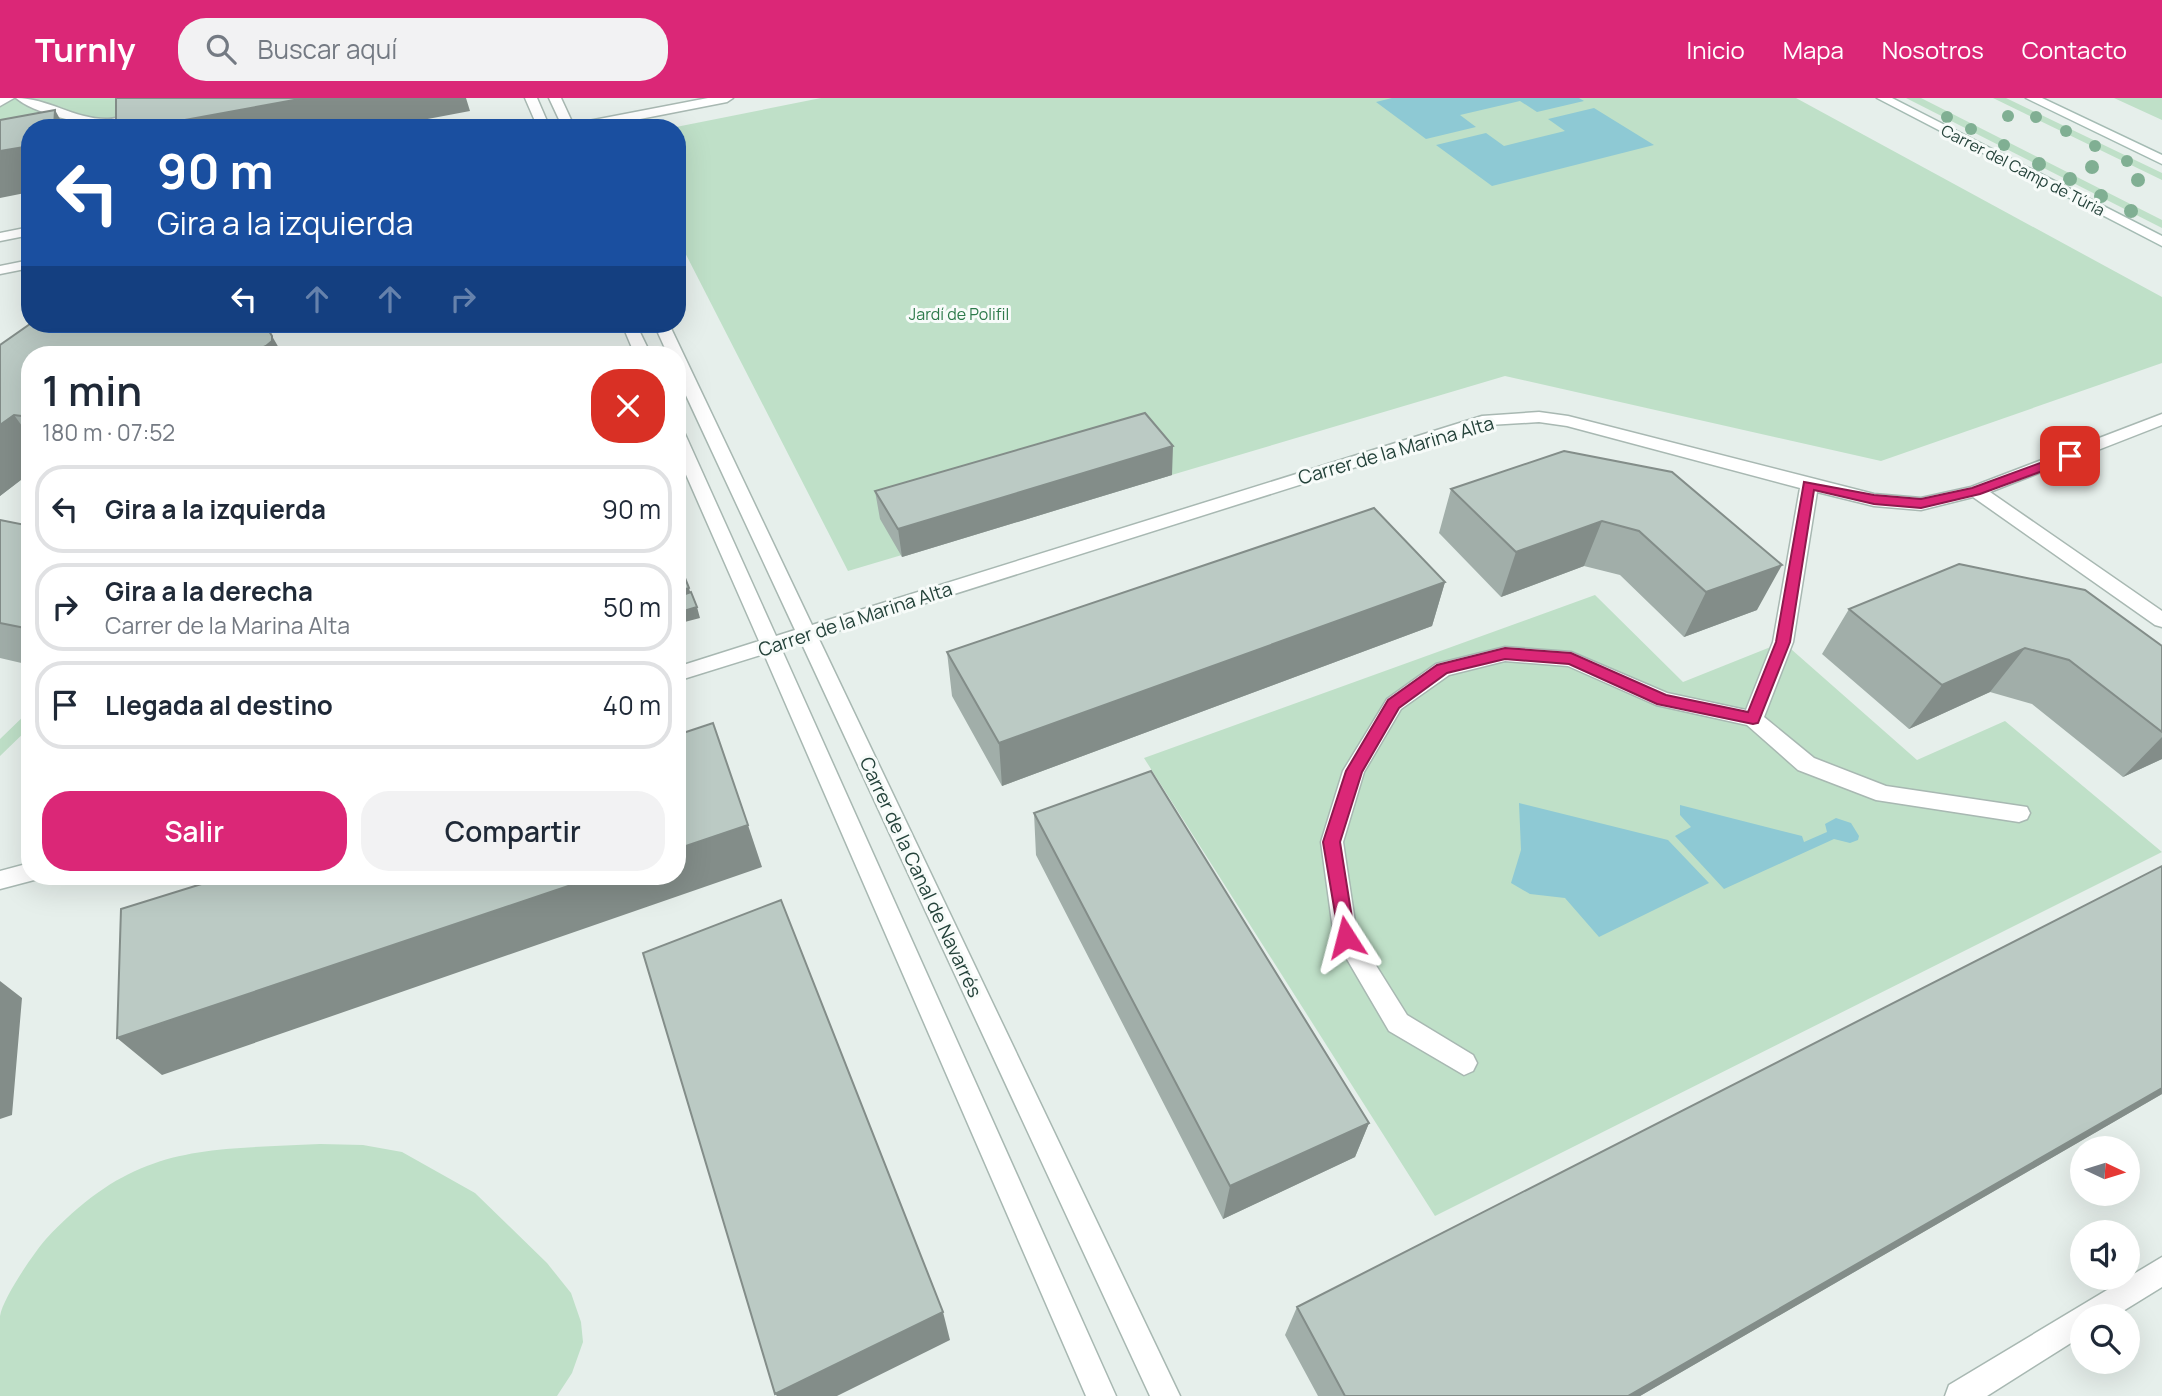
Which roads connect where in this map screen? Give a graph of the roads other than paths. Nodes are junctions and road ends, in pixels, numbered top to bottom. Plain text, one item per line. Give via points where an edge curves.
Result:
1 (8, 98) edge
2 (22, 98) edge
3 (531, 98) edge
4 (555, 98) edge
5 (727, 98) edge
6 (1883, 98) edge
7 (2032, 98) edge
8 (0, 102) edge
9 (154, 116) edge
10 (85, 119) edge
11 (134, 119) edge
12 (540, 119) edge
13 (566, 119) edge
14 (618, 119) edge
15 (2162, 160) edge
16 (21, 233) edge
17 (0, 237) edge
18 (2162, 242) edge
19 (21, 266) edge
20 (0, 270) edge
21 (686, 376) edge
22 (2162, 419) edge
23 (686, 455) edge
24 (1809, 485) junction
25 (1976, 491) junction
26 (2162, 620) edge
27 (808, 634) junction
28 (770, 646) junction
29 (686, 671) edge
30 (1753, 719) junction
31 (2019, 813) dead end
32 (21, 874) edge
33 (0, 880) edge
34 (1464, 1063) dead end
35 (2162, 1270) edge
36 (2108, 1304) edge
37 (2070, 1327) edge
38 (1101, 1396) edge
39 (1165, 1396) edge
40 (1960, 1396) edge

1 - 8 street
2 - 10 street
3 - 12 street
4 - 13 street
5 - 14 street
6 - 18 street, Carrer del Camp de Túria
7 - 15 street
9 - 11 street
16 - 17 street
19 - 20 street
21 - 27 street, Carrer de la Canal de Navarrés
22 - 25 street, Carrer de la Marina Alta
23 - 28 street
24 - 25 street, Carrer de la Marina Alta via 1902,504
24 - 27 street, Carrer de la Marina Alta via 1568,421 1488,420
24 - 30 street via 1783,642
25 - 26 street
27 - 28 street, Carrer de la Marina Alta
27 - 39 street, Carrer de la Canal de Navarrés
28 - 29 street, Carrer de la Marina Alta
28 - 38 street
30 - 31 street via 1806,764 1884,794
30 - 34 street via 1663,700 1571,659 1505,654 1443,669 1394,704 1354,771 1332,842 1346,937 1398,1023
32 - 33 street
35 - 36 street
37 - 40 street

